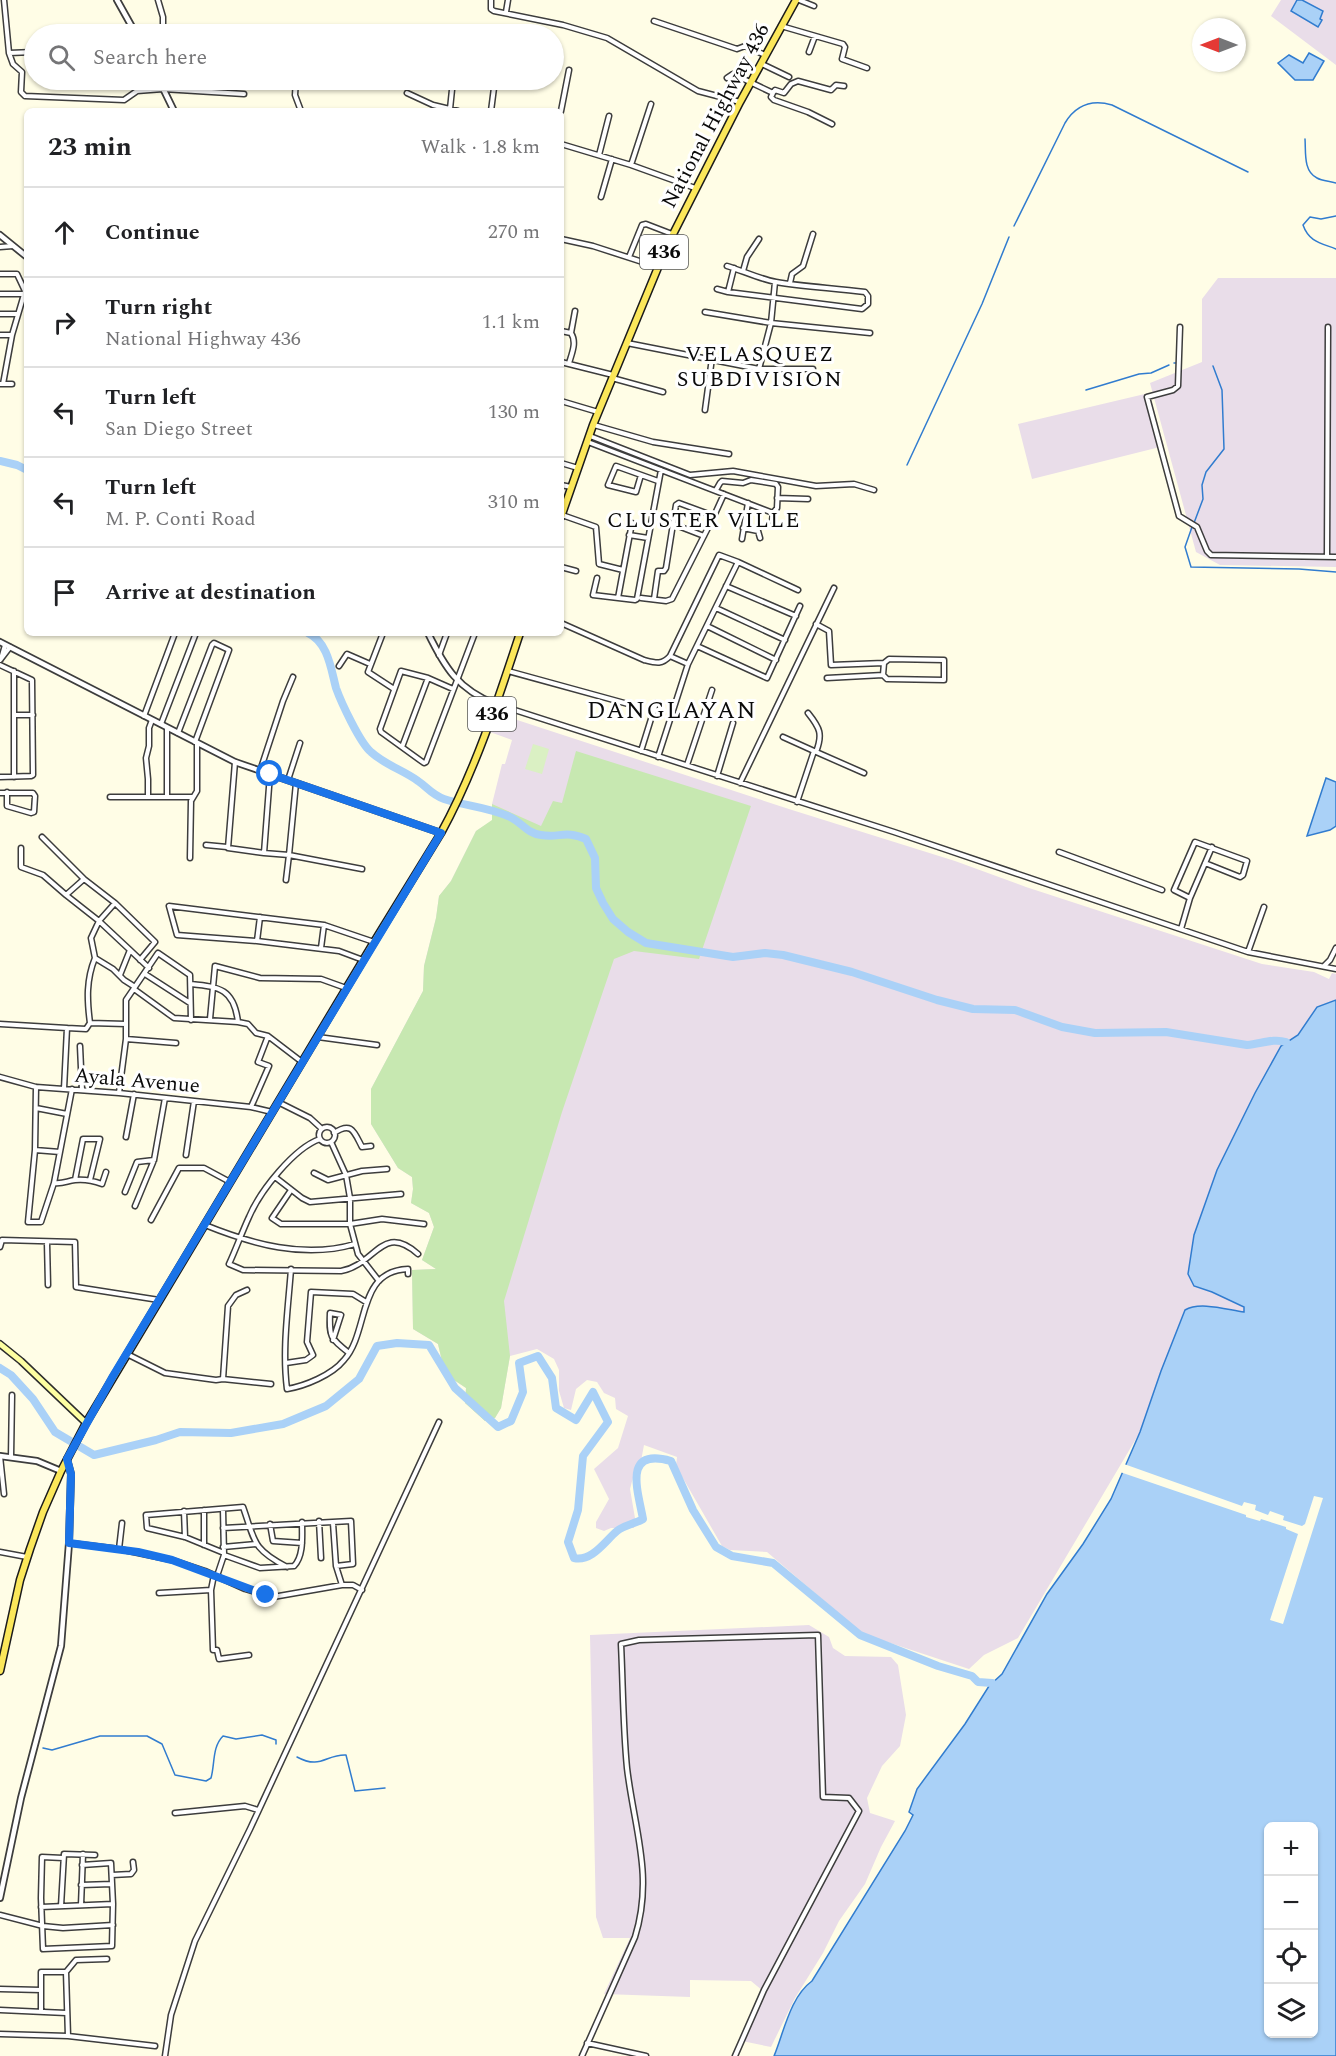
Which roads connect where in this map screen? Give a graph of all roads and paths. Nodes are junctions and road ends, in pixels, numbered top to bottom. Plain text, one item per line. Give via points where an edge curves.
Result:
1 (4, 0) edge
2 (117, 0) edge
3 (158, 0) edge
4 (491, 0) edge
5 (508, 0) edge
6 (798, 0) edge
7 (814, 6) dead end
8 (506, 12) junction
9 (654, 21) dead end
10 (130, 24) edge
11 (163, 24) edge
12 (559, 24) edge
13 (564, 25) edge
14 (782, 26) junction
15 (815, 36) junction
16 (24, 52) edge
17 (809, 52) dead end
18 (9, 53) junction
19 (766, 56) junction
20 (761, 64) junction
21 (867, 68) dead end
22 (569, 70) dead end
23 (789, 77) dead end
24 (727, 78) dead end
25 (751, 82) junction
26 (844, 86) dead end
27 (150, 90) edge
28 (164, 90) edge
29 (184, 90) edge
30 (295, 90) edge
31 (452, 90) edge
32 (494, 90) edge
33 (204, 92) joint
34 (407, 93) dead end
35 (773, 93) junction
36 (244, 94) dead end
37 (740, 102) junction
38 (651, 104) dead end
39 (173, 108) edge
40 (300, 108) edge
41 (446, 108) edge
42 (450, 108) edge
43 (491, 108) edge
44 (562, 108) edge
45 (609, 116) dead end
46 (832, 124) dead end
47 (564, 145) edge
48 (599, 155) junction
49 (612, 159) junction
50 (631, 165) junction
51 (695, 188) junction
52 (601, 197) dead end
53 (672, 234) junction
54 (813, 234) dead end
55 (0, 235) edge
56 (564, 239) edge
57 (759, 239) dead end
58 (13, 246) junction
59 (0, 247) edge
60 (24, 255) edge
61 (629, 257) junction
62 (727, 266) dead end
63 (658, 267) junction
64 (734, 268) junction
65 (743, 271) junction
66 (0, 274) edge
67 (775, 282) junction
68 (790, 283) junction
69 (24, 287) edge
70 (717, 289) dead end
71 (728, 292) junction
72 (0, 294) edge
73 (24, 294) edge
74 (24, 297) edge
75 (774, 299) junction
76 (575, 311) dead end
77 (705, 312) dead end
78 (0, 314) edge
79 (18, 314) junction
80 (771, 323) junction
81 (1180, 327) dead end
82 (1328, 327) dead end
83 (564, 332) edge
84 (571, 333) junction
85 (870, 333) dead end
86 (0, 335) edge
87 (12, 335) junction
88 (627, 343) junction
89 (0, 355) edge
90 (8, 355) junction
91 (712, 358) junction
92 (564, 362) edge
93 (569, 363) junction
94 (759, 369) junction
95 (813, 369) dead end
96 (612, 376) junction
97 (2, 384) edge
98 (12, 384) dead end
99 (663, 392) dead end
100 (564, 402) edge
101 (705, 410) dead end
102 (598, 412) junction
103 (593, 425) junction
104 (588, 439) junction
105 (729, 454) dead end
106 (564, 464) edge
107 (578, 468) junction
108 (661, 470) junction
109 (641, 475) junction
110 (658, 481) junction
111 (564, 486) edge
112 (571, 488) junction
113 (716, 490) junction
114 (874, 490) dead end
115 (724, 494) junction
116 (777, 498) junction
117 (808, 499) dead end
118 (748, 503) junction
119 (564, 508) edge
120 (773, 513) junction
121 (714, 516) junction
122 (564, 517) edge
123 (772, 521) dead end
124 (632, 523) dead end
125 (673, 524) junction
126 (743, 528) junction
127 (629, 535) junction
128 (704, 536) junction
129 (648, 538) junction
130 (742, 538) dead end
131 (760, 538) dead end
132 (1328, 557) junction
133 (1336, 557) edge
134 (738, 562) junction
135 (564, 568) edge
136 (623, 570) junction
137 (576, 571) dead end
138 (597, 578) dead end
139 (726, 586) junction
140 (834, 588) dead end
141 (798, 590) dead end
142 (618, 598) junction
143 (641, 598) dead end
144 (654, 599) junction
145 (800, 606) dead end
146 (716, 608) junction
147 (796, 616) junction
148 (564, 624) edge
149 (816, 624) junction
150 (707, 626) junction
151 (175, 636) edge
152 (195, 636) edge
153 (382, 636) edge
154 (430, 636) edge
155 (446, 636) edge
156 (474, 636) edge
157 (519, 636) edge
158 (785, 640) junction
159 (5, 644) edge
160 (697, 646) junction
161 (439, 655) junction
162 (670, 656) junction
163 (0, 659) edge
164 (776, 660) junction
165 (884, 663) junction
166 (370, 664) junction
167 (688, 664) junction
168 (0, 665) edge
169 (339, 666) dead end
170 (14, 671) junction
171 (508, 671) junction
172 (883, 675) junction
173 (293, 677) dead end
174 (428, 678) junction
175 (827, 678) dead end
176 (457, 680) junction
177 (394, 689) junction
178 (453, 689) junction
179 (712, 690) dead end
180 (656, 703) dead end
181 (495, 704) junction
182 (639, 706) dead end
183 (808, 713) dead end
184 (14, 715) junction
185 (33, 715) junction
186 (144, 716) junction
187 (152, 720) junction
188 (733, 723) dead end
189 (160, 724) junction
190 (167, 728) junction
191 (178, 733) junction
192 (783, 737) dead end
193 (196, 742) junction
194 (300, 743) dead end
195 (402, 747) junction
196 (641, 751) junction
197 (815, 752) junction
198 (658, 757) junction
199 (235, 762) junction
200 (687, 765) junction
201 (260, 771) junction
202 (864, 773) dead end
203 (270, 774) junction
204 (717, 776) junction
205 (0, 777) edge
206 (14, 777) junction
207 (288, 780) junction
208 (296, 783) junction
209 (740, 783) junction
210 (7, 792) junction
211 (0, 793) edge
212 (110, 797) dead end
213 (148, 797) junction
214 (167, 797) junction
215 (194, 797) junction
216 (797, 802) junction
217 (441, 833) junction
218 (42, 837) dead end
219 (206, 845) dead end
220 (227, 846) junction
221 (1212, 847) junction
222 (21, 848) dead end
223 (1059, 852) dead end
224 (264, 853) junction
225 (289, 855) junction
226 (190, 858) dead end
227 (1205, 863) junction
228 (362, 869) dead end
229 (84, 879) junction
230 (286, 880) dead end
231 (1162, 890) dead end
232 (66, 895) junction
233 (1190, 898) junction
234 (115, 903) junction
235 (1264, 907) dead end
236 (260, 917) junction
237 (99, 921) junction
238 (324, 925) junction
239 (1181, 929) junction
240 (257, 941) junction
241 (374, 942) junction
242 (321, 948) junction
243 (1336, 948) edge
244 (129, 950) junction
245 (1248, 952) junction
246 (95, 958) junction
247 (140, 960) junction
248 (363, 960) junction
249 (1324, 966) junction
250 (148, 968) junction
251 (1336, 969) edge
252 (145, 974) junction
253 (120, 975) junction
254 (191, 984) junction
255 (213, 986) junction
256 (134, 988) junction
257 (347, 988) junction
258 (190, 1003) junction
259 (210, 1019) junction
260 (191, 1020) junction
261 (238, 1022) junction
262 (90, 1023) junction
263 (0, 1024) edge
264 (126, 1024) junction
265 (67, 1028) junction
266 (268, 1036) junction
267 (318, 1037) junction
268 (126, 1039) junction
269 (176, 1043) dead end
270 (377, 1045) dead end
271 (80, 1046) dead end
272 (302, 1062) junction
273 (0, 1077) edge
274 (36, 1088) junction
275 (63, 1089) junction
276 (72, 1089) junction
277 (81, 1089) junction
278 (119, 1093) junction
279 (134, 1094) junction
280 (165, 1098) junction
281 (194, 1101) junction
282 (278, 1102) junction
283 (251, 1107) junction
284 (36, 1108) junction
285 (272, 1112) junction
286 (67, 1114) junction
287 (322, 1129) junction
288 (334, 1133) junction
289 (126, 1137) dead end
290 (320, 1139) junction
291 (331, 1142) junction
292 (371, 1146) dead end
293 (35, 1150) junction
294 (60, 1152) junction
295 (186, 1155) dead end
296 (154, 1160) junction
297 (387, 1169) dead end
298 (106, 1172) dead end
299 (314, 1173) dead end
300 (346, 1175) junction
301 (275, 1177) junction
302 (75, 1180) junction
303 (90, 1180) junction
304 (230, 1182) junction
305 (54, 1183) junction
306 (291, 1190) junction
307 (125, 1192) dead end
308 (401, 1194) dead end
309 (350, 1198) junction
310 (135, 1206) dead end
311 (151, 1220) dead end
312 (350, 1224) junction
313 (424, 1224) dead end
314 (205, 1225) junction
315 (240, 1239) junction
316 (47, 1243) junction
317 (355, 1244) junction
318 (0, 1247) edge
319 (418, 1254) dead end
320 (363, 1263) junction
321 (291, 1269) junction
322 (408, 1274) dead end
323 (379, 1281) junction
324 (48, 1285) dead end
325 (247, 1290) dead end
326 (159, 1300) junction
327 (366, 1302) junction
328 (333, 1340) junction
329 (0, 1344) edge
330 (349, 1353) junction
331 (127, 1354) junction
332 (286, 1363) junction
333 (223, 1379) junction
334 (271, 1384) dead end
335 (12, 1395) dead end
336 (439, 1422) dead end
337 (86, 1423) junction
338 (0, 1456) edge
339 (11, 1457) junction
340 (67, 1459) junction
341 (61, 1471) junction
342 (4, 1494) dead end
343 (223, 1509) junction
344 (204, 1510) junction
345 (184, 1511) junction
346 (319, 1521) junction
347 (302, 1522) junction
348 (122, 1523) dead end
349 (333, 1523) junction
350 (270, 1524) junction
351 (250, 1526) junction
352 (223, 1528) junction
353 (184, 1537) junction
354 (69, 1543) junction
355 (302, 1543) junction
356 (256, 1544) junction
357 (204, 1545) junction
358 (223, 1547) junction
359 (119, 1549) junction
360 (0, 1552) edge
361 (224, 1554) junction
362 (27, 1558) junction
363 (321, 1558) dead end
364 (286, 1566) junction
365 (336, 1566) junction
366 (215, 1576) junction
367 (342, 1585) junction
368 (211, 1590) junction
369 (362, 1590) junction
370 (159, 1593) dead end
371 (249, 1654) dead end
372 (0, 1671) edge
373 (258, 1810) junction
374 (175, 1813) dead end
375 (83, 1854) junction
376 (96, 1855) dead end
377 (63, 1858) junction
378 (133, 1862) dead end
379 (82, 1865) junction
380 (111, 1875) junction
381 (112, 1884) junction
382 (81, 1885) junction
383 (0, 1898) edge
384 (113, 1904) junction
385 (81, 1905) junction
386 (61, 1906) junction
387 (41, 1907) junction
388 (0, 1915) edge
389 (113, 1925) junction
390 (43, 1926) junction
391 (107, 1959) dead end
392 (66, 1972) junction
393 (0, 1989) edge
394 (41, 1990) junction
395 (0, 2010) edge
396 (41, 2011) junction
397 (66, 2013) junction
398 (0, 2034) edge
399 (68, 2036) junction
400 (587, 2043) junction
401 (155, 2046) dead end
402 (165, 2056) edge
403 (582, 2056) edge
404 (646, 2056) edge
405 (735, 2056) edge

1 - 18 street
2 - 10 street
3 - 11 street
4 - 8 street via 491,9
5 - 8 street
6 - 7 street
6 - 14 main road, National Highway 436 / 436
8 - 12 street
9 - 19 street via 737,49 745,46
13 - 37 street via 607,38 698,91
14 - 15 street
14 - 19 main road, National Highway 436 / 436
15 - 17 street
15 - 21 street via 843,44 842,59
16 - 18 street
18 - 27 street via 22,72 21,92 25,96 124,100
19 - 20 main road, National Highway 436 / 436
20 - 23 street
20 - 25 main road, National Highway 436 / 436
22 - 44 street
24 - 25 street via 733,74
25 - 35 street
25 - 37 main road, National Highway 436 / 436
26 - 35 street via 836,85 831,90 798,81 784,93
28 - 39 street
29 - 33 street
30 - 40 street
31 - 42 street
32 - 43 street
33 - 36 street
34 - 41 street
35 - 46 street via 774,100
37 - 51 main road, National Highway 436 / 436
38 - 50 street
45 - 48 street
47 - 48 street
48 - 49 street
49 - 50 street
49 - 52 street
50 - 51 street
51 - 53 main road, National Highway 436 / 436
53 - 61 street via 642,225
53 - 63 main road, National Highway 436 / 436
54 - 68 street via 804,266 792,274
55 - 58 street
56 - 61 street
57 - 65 street
58 - 59 street
58 - 60 street
61 - 63 street
62 - 64 street
63 - 88 main road, National Highway 436 / 436
64 - 65 street
64 - 71 street
65 - 67 street
66 - 69 street via 17,274
67 - 68 street
67 - 75 street
68 - 75 street via 865,292 868,304 862,309
70 - 71 street
71 - 75 street
72 - 73 street
74 - 79 street
75 - 80 street
76 - 84 street
77 - 80 street
78 - 79 street
79 - 87 street
80 - 85 street
80 - 94 street
81 - 132 street via 1178,386 1147,397 1179,516 1197,526 1206,551 1214,555
82 - 132 street
83 - 84 street
84 - 93 street via 574,342
86 - 87 street
87 - 90 street
88 - 91 street
88 - 96 main road, National Highway 436 / 436
89 - 90 street
90 - 97 street
91 - 94 street
91 - 101 street
92 - 93 street
93 - 96 street
94 - 95 street
96 - 99 street
96 - 102 main road, National Highway 436 / 436
97 - 98 street
100 - 102 street
102 - 103 main road, National Highway 436 / 436
103 - 104 main road, National Highway 436 / 436
103 - 105 street via 654,442
104 - 107 main road, National Highway 436 / 436
104 - 108 street
104 - 114 street via 690,475 733,471 818,486 854,484
106 - 107 street
107 - 112 main road, National Highway 436 / 436
108 - 110 street
108 - 113 street
109 - 109 street via 615,466 608,485 636,492
109 - 110 street
110 - 129 street
111 - 112 street
112 - 119 main road, National Highway 436 / 436
113 - 115 street
113 - 116 street via 722,482 751,480 777,485
115 - 118 street
115 - 121 street
116 - 117 street
116 - 120 street
118 - 120 street
118 - 126 street
120 - 123 street
121 - 125 street via 677,503
121 - 128 street
122 - 136 street via 596,527 599,564
124 - 127 street
125 - 128 street
125 - 144 street via 666,568 658,571
126 - 130 street
126 - 131 street via 758,531
127 - 129 street
127 - 136 street
128 - 144 street via 672,599
129 - 142 street via 637,599
132 - 133 street
134 - 139 street
134 - 141 street
134 - 162 street via 718,556
135 - 137 street
136 - 142 street
138 - 142 street via 593,595
139 - 146 street
139 - 147 street
140 - 149 street
143 - 144 street
145 - 147 street
146 - 150 street
146 - 158 street
147 - 158 street
148 - 162 street via 644,660 658,663
149 - 165 street via 829,631 830,664
149 - 209 street
150 - 160 street
150 - 164 street
151 - 186 street
152 - 189 street
153 - 166 street
154 - 161 street
155 - 161 street
156 - 176 street
157 - 171 main road, 436
158 - 164 street
159 - 163 street
159 - 186 street
160 - 164 street via 766,678
160 - 167 street
161 - 176 street
162 - 167 street
165 - 172 street
165 - 172 street via 889,659 944,660 944,680 887,679
166 - 169 street via 347,654
166 - 177 street via 368,673
167 - 198 street
168 - 170 street
170 - 184 street
170 - 185 street via 32,680
171 - 181 main road, 436
171 - 182 street
172 - 175 street
173 - 201 street
174 - 177 street via 403,670
174 - 178 street
174 - 195 street
176 - 178 street
176 - 181 street via 470,692
177 - 195 street via 380,729
178 - 195 street via 426,762
179 - 200 street
180 - 196 street
181 - 196 street
181 - 217 main road, 436 via 453,813
183 - 197 street via 821,734
184 - 185 street
184 - 206 street
185 - 206 street via 33,775
186 - 187 street
187 - 189 street
187 - 213 street via 146,758
188 - 204 street
189 - 190 street
190 - 191 street
190 - 214 street
191 - 193 street
191 - 193 street via 212,644 229,650
192 - 197 street
193 - 199 street
193 - 215 street
194 - 207 street
196 - 198 street
197 - 202 street
197 - 216 street
198 - 200 street
199 - 201 street
199 - 220 street
200 - 204 street
201 - 203 street
203 - 207 street
203 - 224 street
204 - 209 street
205 - 206 street
207 - 208 street
208 - 217 street
208 - 225 street
209 - 216 street
210 - 210 street via 33,793 34,812 8,806
210 - 211 street
212 - 213 street
213 - 214 street
214 - 215 street
215 - 226 street
216 - 239 street
217 - 241 main road, 436
218 - 229 street
219 - 220 street
220 - 224 street
221 - 227 street
221 - 227 street via 1247,860 1243,875
221 - 233 street via 1195,842 1184,866 1174,891
222 - 232 street via 21,867 43,874
223 - 231 street
224 - 225 street
225 - 228 street
225 - 230 street
227 - 233 street
229 - 232 street
229 - 234 street
232 - 237 street
233 - 239 street
234 - 237 street
234 - 247 street via 155,942
235 - 245 street
236 - 238 street
236 - 240 street
236 - 240 street via 169,906 177,935
237 - 244 street
237 - 246 street via 91,938
238 - 241 street
238 - 242 street
239 - 245 street
240 - 242 street
241 - 248 main road, 436
242 - 248 street
243 - 249 street
244 - 247 street
244 - 253 street
245 - 249 street
246 - 253 street
246 - 262 street via 87,996
247 - 250 street
248 - 257 main road, 436
249 - 251 street
250 - 252 street
250 - 254 street via 158,953 190,975
252 - 256 street
252 - 258 street
253 - 256 street
254 - 255 street
254 - 258 street
255 - 257 street via 215,966 260,978 321,979
255 - 259 street
255 - 261 street via 233,1000
256 - 260 street via 174,1018
256 - 264 street via 126,1000
257 - 267 main road, 436
258 - 260 street
259 - 260 street
259 - 261 street
261 - 266 street
262 - 264 street
262 - 265 street via 86,1029
263 - 265 street
264 - 268 street
265 - 275 street
266 - 272 street
266 - 283 street via 258,1062 269,1065
267 - 270 street
267 - 272 main road, 436
268 - 269 street
268 - 278 street
271 - 277 street
272 - 282 main road, 436
273 - 274 street, Ayala Avenue
274 - 275 street, Ayala Avenue
274 - 284 street
275 - 276 street, Ayala Avenue
276 - 277 street, Ayala Avenue
276 - 286 street
277 - 278 street, Ayala Avenue
278 - 279 street, Ayala Avenue
279 - 280 street, Ayala Avenue
279 - 289 street
280 - 281 street, Ayala Avenue
280 - 296 street
281 - 283 street, Ayala Avenue
281 - 295 street
282 - 285 main road, 436
282 - 287 street via 310,1118
283 - 285 street, Ayala Avenue
284 - 286 street
284 - 293 street
285 - 304 main road, 436
286 - 294 street
287 - 288 street via 329,1128
287 - 290 street
288 - 291 street
288 - 292 street via 349,1128 362,1147
290 - 291 street
290 - 301 street via 300,1150
291 - 300 street
293 - 294 street
293 - 305 street via 28,1222 41,1222
294 - 305 street
296 - 307 street via 136,1162
296 - 310 street
297 - 300 street
298 - 303 street via 102,1184
299 - 300 street via 328,1180
300 - 309 street
301 - 306 street
301 - 315 street via 249,1215
302 - 303 street
302 - 303 street via 83,1139 100,1138
302 - 305 street
304 - 311 street via 204,1168 180,1168
304 - 314 main road, 436
306 - 309 street via 310,1202
306 - 312 street via 272,1218 281,1224
308 - 309 street
309 - 312 street
312 - 313 street via 381,1219
312 - 317 street
314 - 315 street
314 - 326 main road, 436
315 - 317 street via 328,1250
315 - 321 street via 229,1264 243,1270
316 - 318 street via 2,1240
316 - 324 street
316 - 326 street via 75,1242 76,1287
317 - 320 street
319 - 320 street via 401,1243 388,1242
320 - 321 street via 341,1271
320 - 323 street
321 - 332 street
322 - 323 street via 408,1269 398,1269
323 - 327 street
325 - 333 street via 236,1295 228,1306
326 - 331 main road, 436
327 - 330 street
327 - 332 street via 353,1294 311,1292 307,1342 313,1354 306,1360
328 - 328 street via 329,1333 330,1313 341,1315
328 - 330 street
329 - 337 main road
330 - 332 street via 337,1367 302,1387 287,1389
331 - 333 street via 165,1373
331 - 337 main road, 436
333 - 334 street
335 - 339 street
336 - 369 street
337 - 340 main road, 436
338 - 339 street
338 - 342 street
339 - 341 street via 37,1461
340 - 341 main road, 436
340 - 354 street via 71,1474
341 - 362 main road, 436
343 - 344 street
343 - 351 street via 243,1507
343 - 352 street
344 - 345 street
344 - 357 street
345 - 353 street
345 - 353 street via 147,1515 147,1528
346 - 347 street
346 - 349 street
346 - 363 street
347 - 350 street
347 - 355 street
348 - 359 street
349 - 365 street
349 - 365 street via 351,1521 353,1564
350 - 351 street
350 - 355 street via 273,1541
351 - 352 street
351 - 356 street
352 - 358 street
353 - 357 street
354 - 359 street
354 - 383 street via 61,1646 21,1798
355 - 364 street via 297,1564
356 - 358 street
356 - 364 street via 267,1557
357 - 361 street
358 - 361 street
359 - 366 street via 172,1560
360 - 362 street
361 - 364 street via 260,1568
361 - 366 street
362 - 372 main road, 436
365 - 367 street
366 - 367 street via 273,1597
366 - 368 street
367 - 369 street
368 - 370 street
368 - 371 street via 213,1650 217,1650 219,1659
369 - 373 street
373 - 374 street via 245,1806
373 - 402 street via 195,1941 171,2015
375 - 376 street
375 - 377 street via 66,1853
375 - 379 street
377 - 386 street
377 - 387 street via 42,1857
378 - 380 street via 131,1874
379 - 380 street via 111,1863
379 - 382 street
380 - 381 street
381 - 382 street
381 - 384 street
382 - 385 street
384 - 385 street
384 - 389 street
385 - 386 street
386 - 387 street
387 - 390 street
388 - 390 street
389 - 390 street
389 - 390 street via 112,1946 43,1949
391 - 392 street via 76,1960
392 - 394 street via 41,1972
392 - 397 street
393 - 394 street
394 - 396 street
395 - 396 street
396 - 397 street
397 - 399 street
398 - 399 street
399 - 401 street
400 - 403 street
400 - 404 street
400 - 405 street via 641,1918 644,1863 627,1768 621,1644 639,1640 818,1635 823,1797 849,1798 859,1811 764,1990

